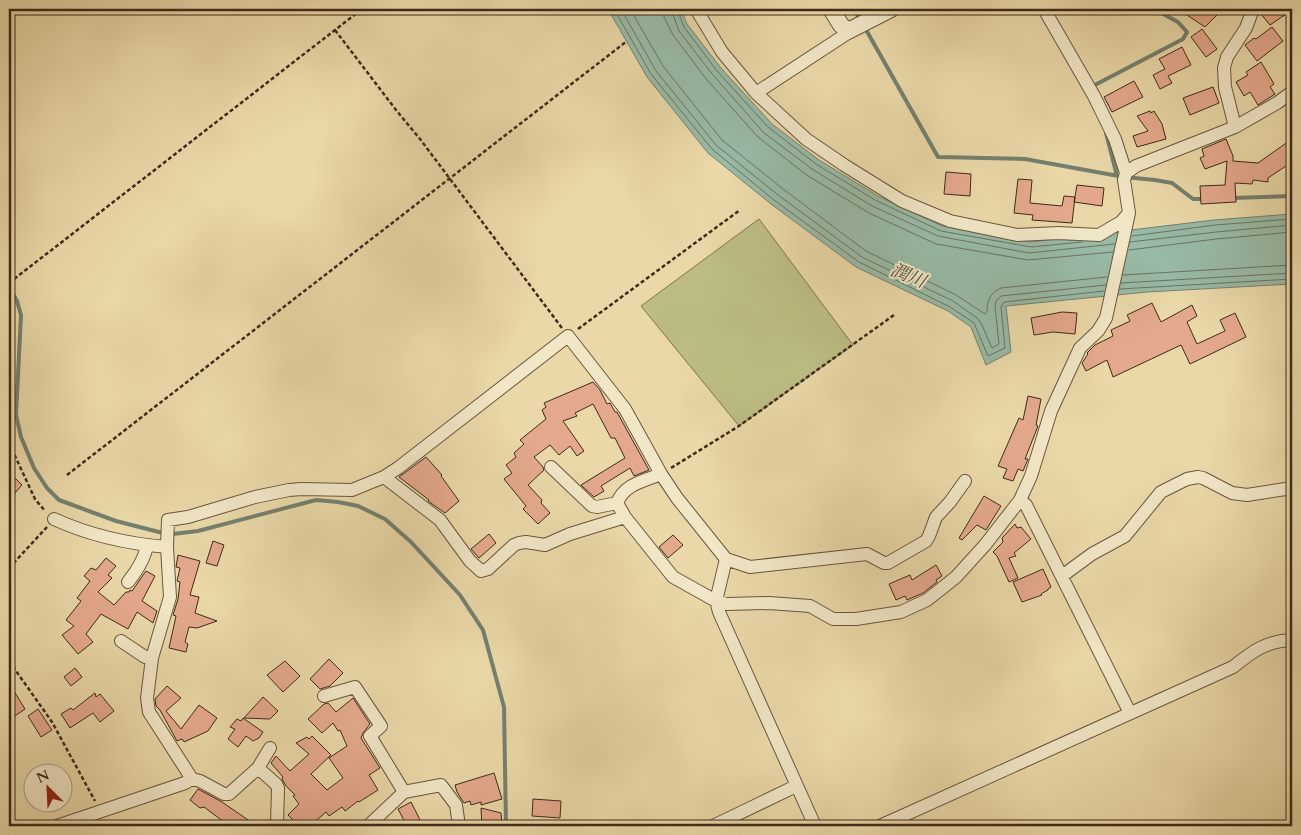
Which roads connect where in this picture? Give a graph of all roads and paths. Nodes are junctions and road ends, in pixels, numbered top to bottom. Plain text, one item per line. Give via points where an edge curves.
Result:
1 (362, 9) edge
2 (696, 9) edge
3 (831, 9) edge
4 (891, 9) edge
5 (1044, 9) edge
6 (1253, 9) edge
7 (854, 29) junction
8 (335, 30) junction
9 (627, 41) dead end
10 (1292, 92) edge
11 (756, 93) junction
12 (1235, 128) junction
13 (1126, 173) junction
14 (450, 179) junction
15 (740, 210) dead end
16 (1129, 213) junction
17 (9, 283) edge
18 (894, 316) dead end
19 (9, 330) edge
20 (568, 336) junction
21 (9, 389) edge
22 (9, 443) edge
23 (551, 467) dead end
24 (66, 474) dead end
25 (662, 474) junction
26 (384, 477) junction
27 (965, 481) dead end
28 (1292, 488) edge
29 (1020, 500) junction
30 (617, 502) junction
31 (625, 517) junction
32 (54, 519) junction
33 (167, 544) junction
34 (146, 545) junction
35 (726, 559) junction
36 (9, 568) edge
37 (1062, 576) junction
38 (128, 582) dead end
39 (716, 601) junction
40 (1292, 640) edge
41 (121, 642) dead end
42 (152, 658) junction
43 (9, 661) edge
44 (324, 696) dead end
45 (1130, 713) junction
46 (270, 748) dead end
47 (258, 768) junction
48 (192, 779) junction
49 (796, 786) junction
50 (404, 792) junction
51 (100, 811) junction
52 (57, 826) edge
53 (277, 826) edge
54 (368, 826) edge
55 (459, 826) edge
56 (713, 826) edge
57 (815, 826) edge
58 (880, 826) edge

1 - 8 path
2 - 11 street via 722,52
3 - 7 street via 844,30
4 - 7 street
5 - 13 street via 1094,96 1115,139
6 - 12 street via 1224,68 1224,87
7 - 11 street
8 - 14 path
8 - 17 path
9 - 14 path
10 - 12 street
11 - 16 street via 806,139 844,165 902,201 950,221 1017,235 1099,235 1121,222
12 - 13 street via 1136,166
13 - 16 street via 1124,180
14 - 20 path
14 - 24 path
15 - 20 path
16 - 29 street via 1106,318 1080,348 1066,376
18 - 25 path via 739,426
19 - 21 path
20 - 25 street via 625,409
20 - 26 street
22 - 32 path via 35,499
23 - 30 street via 592,506
25 - 30 street via 634,483
25 - 35 street
26 - 31 street via 440,520 470,561 481,570 488,569 519,543 545,546 570,534
26 - 33 street via 352,490 289,490 168,520
27 - 35 street via 936,517 926,541 888,563 867,554 750,567
28 - 37 street via 1247,495 1232,492 1204,478 1187,479 1161,492 1125,536
29 - 37 street via 1026,505
29 - 39 street via 956,577 927,600 901,612 856,620 833,618 810,606
30 - 31 street
31 - 39 street via 673,577
32 - 34 street via 69,526
32 - 36 path
33 - 34 street
33 - 42 street via 170,597
34 - 38 street
35 - 39 street
37 - 45 street
39 - 49 street
40 - 45 street via 1265,644 1233,667
41 - 42 street
42 - 48 street via 147,698 149,712
43 - 51 path via 52,722
44 - 50 street via 355,687 381,726 370,736
45 - 58 street
46 - 47 street
47 - 48 street via 229,794
47 - 53 street via 278,788
48 - 51 street
49 - 56 street
49 - 57 street
50 - 54 street
50 - 55 street via 441,785 456,805
51 - 52 street

